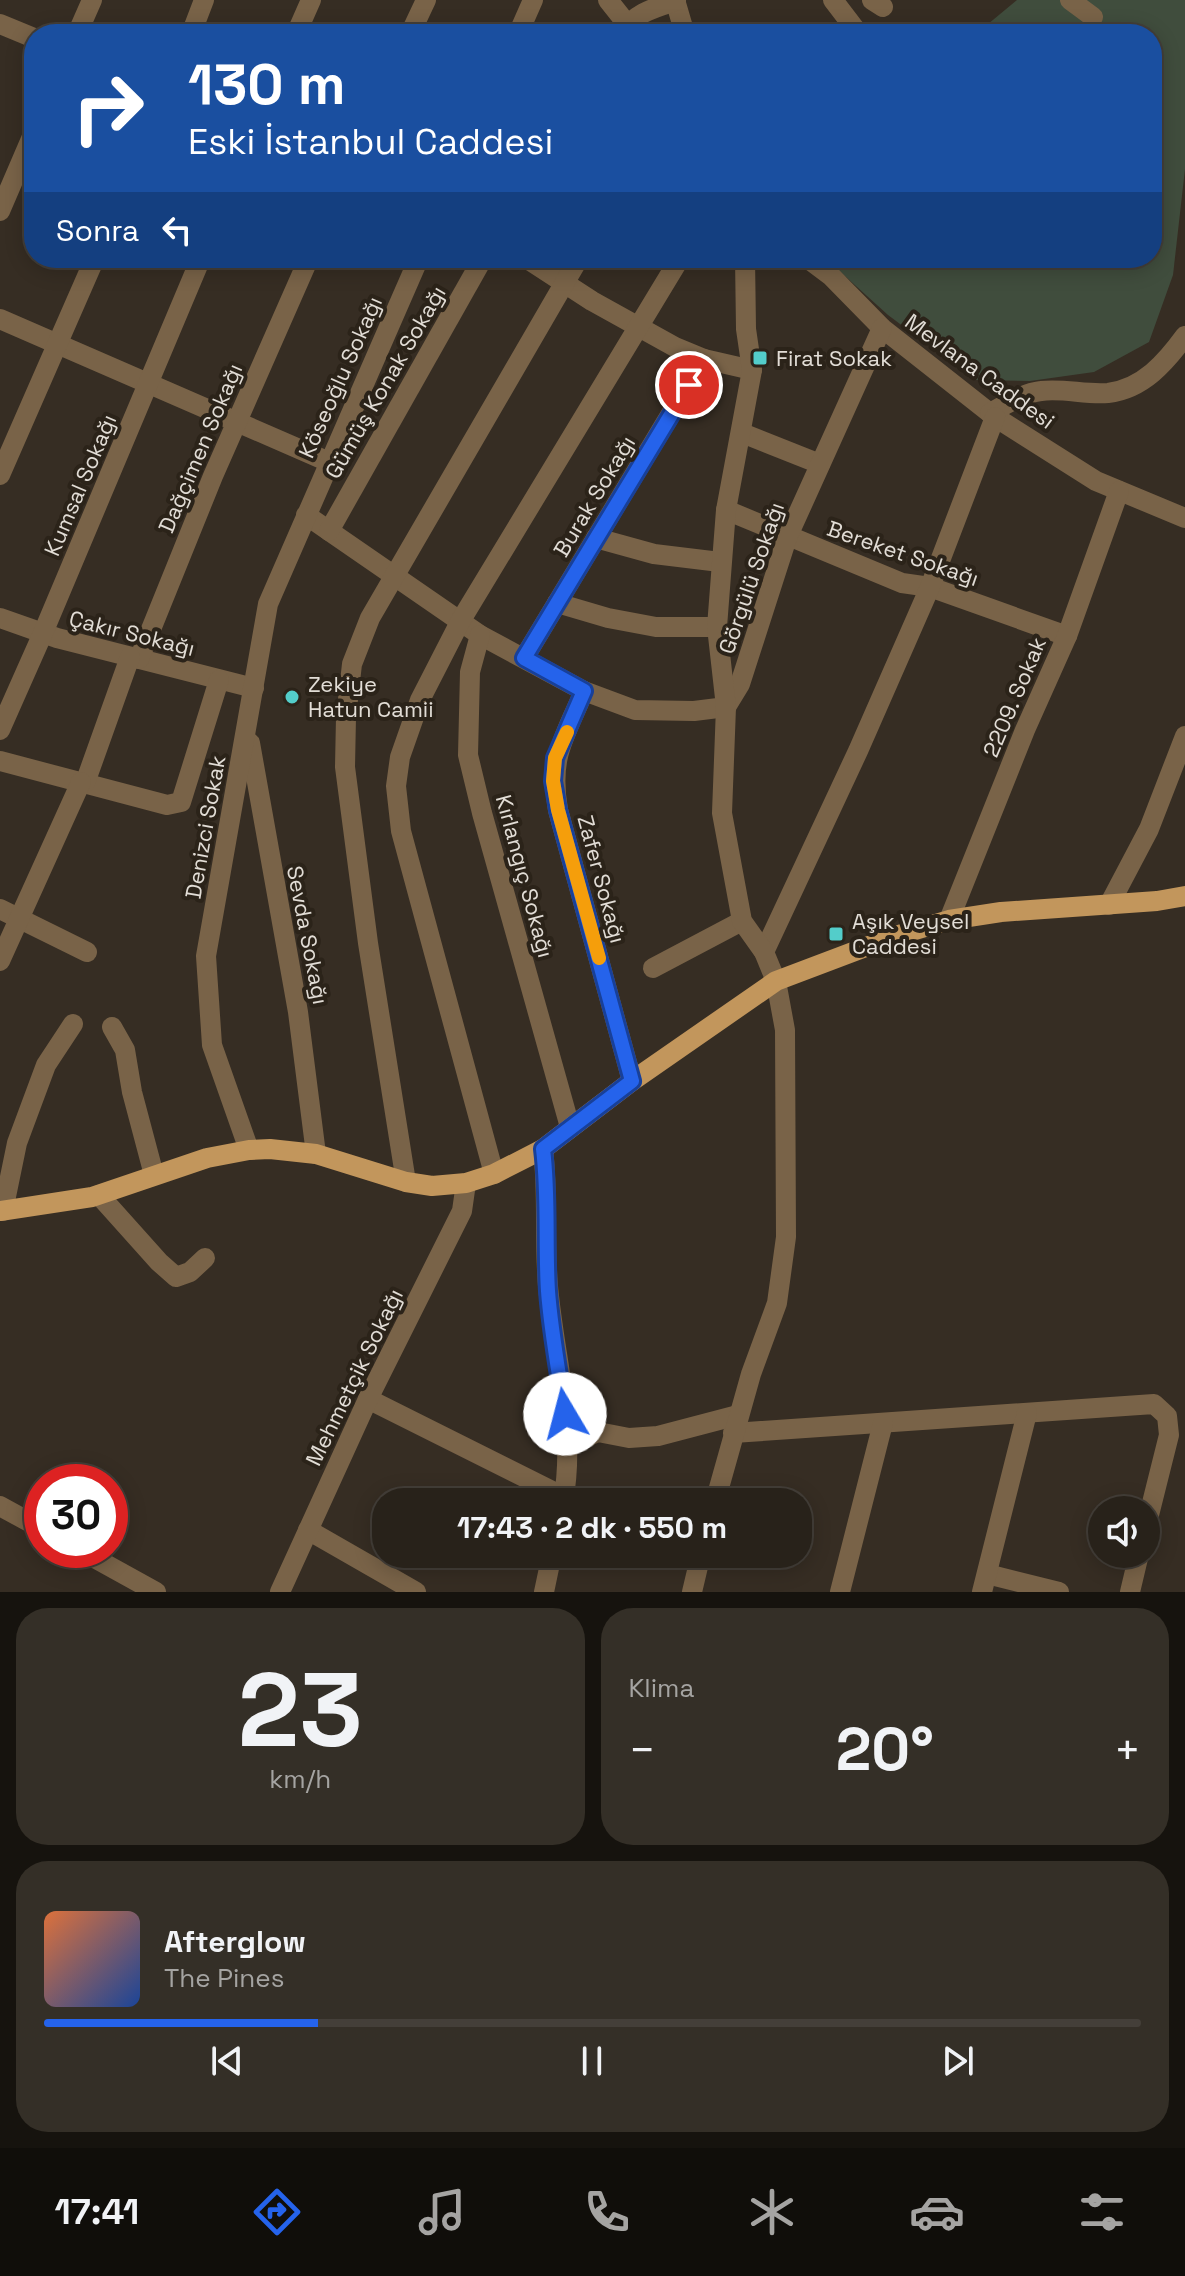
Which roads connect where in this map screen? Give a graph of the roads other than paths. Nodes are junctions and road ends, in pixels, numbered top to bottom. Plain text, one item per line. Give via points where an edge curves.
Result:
1 (92, 0) edge
2 (204, 0) edge
3 (311, 0) edge
4 (426, 0) edge
5 (533, 0) edge
6 (608, 0) edge
7 (676, 0) edge
8 (833, 0) edge
9 (1070, 0) edge
10 (1093, 17) dead end
11 (0, 24) edge
12 (81, 24) edge
13 (195, 24) edge
14 (300, 24) edge
15 (415, 24) edge
16 (522, 24) edge
17 (621, 24) edge
18 (630, 24) edge
19 (682, 24) edge
20 (851, 24) edge
21 (24, 34) edge
22 (24, 155) edge
23 (0, 211) edge
24 (91, 268) edge
25 (197, 268) edge
26 (305, 268) edge
27 (415, 268) edge
28 (477, 268) edge
29 (542, 268) edge
30 (573, 268) edge
31 (674, 268) edge
32 (745, 268) edge
33 (820, 268) edge
34 (564, 282) junction
35 (0, 319) edge
36 (638, 326) junction
37 (882, 328) junction
38 (1185, 336) edge
39 (58, 344) junction
40 (704, 359) junction
41 (752, 370) junction
42 (148, 383) junction
43 (992, 415) junction
44 (237, 422) junction
45 (742, 433) junction
46 (329, 462) junction
47 (820, 464) junction
48 (0, 475) edge
49 (1119, 491) junction
50 (726, 510) junction
51 (306, 515) junction
52 (1185, 518) edge
53 (329, 531) junction
54 (596, 538) junction
55 (787, 538) junction
56 (720, 562) junction
57 (395, 576) junction
58 (930, 587) junction
59 (557, 603) junction
60 (0, 618) edge
61 (461, 620) junction
62 (717, 627) junction
63 (43, 633) junction
64 (480, 635) junction
65 (1067, 636) junction
66 (134, 658) junction
67 (524, 658) junction
68 (219, 680) junction
69 (254, 688) junction
70 (584, 691) junction
71 (726, 707) junction
72 (248, 726) junction
73 (0, 730) edge
74 (1185, 736) edge
75 (0, 761) edge
76 (83, 783) junction
77 (1185, 896) edge
78 (1109, 905) junction
79 (0, 909) edge
80 (20, 919) junction
81 (949, 920) junction
82 (742, 921) junction
83 (87, 952) dead end
84 (764, 952) junction
85 (0, 961) edge
86 (653, 968) dead end
87 (776, 981) junction
88 (73, 1024) dead end
89 (112, 1027) dead end
90 (632, 1081) junction
91 (570, 1127) junction
92 (543, 1149) junction
93 (249, 1150) junction
94 (316, 1154) junction
95 (494, 1174) junction
96 (154, 1175) junction
97 (406, 1182) junction
98 (466, 1183) junction
99 (99, 1195) junction
100 (2, 1211) edge
101 (205, 1258) dead end
102 (368, 1399) junction
103 (1027, 1413) junction
104 (883, 1423) junction
105 (736, 1424) junction
106 (569, 1444) junction
107 (541, 1488) edge
108 (565, 1488) edge
109 (719, 1488) edge
110 (1154, 1496) edge
111 (0, 1506) edge
112 (24, 1519) edge
113 (308, 1530) junction
114 (113, 1568) edge
115 (549, 1568) edge
116 (698, 1568) edge
117 (1136, 1568) edge
118 (984, 1583) edge
119 (156, 1592) edge
120 (280, 1592) edge
121 (416, 1592) edge
122 (544, 1592) edge
123 (692, 1592) edge
124 (840, 1592) edge
125 (1059, 1592) edge
126 (1130, 1592) edge

1 - 12 street
2 - 13 street
3 - 14 street
4 - 15 street
5 - 16 street
6 - 17 street
7 - 18 street via 644,12
7 - 19 street
8 - 20 street
9 - 10 street
11 - 21 street
22 - 23 street
24 - 39 street
25 - 42 street, Kumsal Sokağı
26 - 44 street, Dağçimen Sokağı
27 - 46 street, Köseoğlu Sokağı
28 - 53 street, Gümüş Konak Sokağı
29 - 34 street
30 - 34 street
31 - 36 street
32 - 41 street
33 - 37 street, Mevlana Caddesi
34 - 36 street
34 - 57 street
35 - 39 street
36 - 40 street
36 - 61 street
37 - 43 street, Mevlana Caddesi
37 - 47 street, Görgülü Sokağı
38 - 43 street via 1166,363 1137,384 1109,393 1037,391
39 - 42 street
39 - 48 street
40 - 41 street
40 - 54 street, Burak Sokağı
41 - 45 street
42 - 44 street
42 - 63 street, Kumsal Sokağı
43 - 49 street, Mevlana Caddesi
43 - 58 street
44 - 46 street
44 - 66 street, Dağçimen Sokağı
45 - 47 street
45 - 50 street
46 - 51 street, Köseoğlu Sokağı
47 - 55 street, Görgülü Sokağı
49 - 52 street, Mevlana Caddesi
49 - 65 street, 2209. Sokak
50 - 55 street, Bereket Sokağı
50 - 56 street
51 - 53 street
51 - 69 street, Denizci Sokak via 268,604
53 - 57 street
54 - 56 street via 654,554
54 - 59 street, Burak Sokağı
55 - 58 street, Bereket Sokağı via 902,583
55 - 71 street, Görgülü Sokağı via 740,684
56 - 62 street
57 - 61 street
57 - 97 street via 370,618 352,664 345,767
58 - 65 street, Bereket Sokağı
58 - 84 street
59 - 62 street via 656,627
59 - 67 street, Burak Sokağı
60 - 63 street, Çakır Sokağı
61 - 64 street
61 - 95 street via 420,700 396,786 401,831
62 - 71 street
63 - 66 street, Çakır Sokağı
63 - 73 street, Kumsal Sokağı
64 - 67 street
64 - 91 street, Kırlangıç Sokağı via 470,672 468,755
65 - 81 street, 2209. Sokak
66 - 68 street, Çakır Sokağı
66 - 76 street, Dağçimen Sokağı
67 - 70 street
68 - 69 street, Çakır Sokağı
68 - 76 street via 181,802 167,805
69 - 72 street, Denizci Sokak
70 - 71 street via 635,710
70 - 90 street, Zafer Sokağı via 555,758 553,781
71 - 82 street via 722,813
72 - 93 street, Denizci Sokak via 206,956 212,1045
72 - 94 street, Sevda Sokağı via 298,1012
74 - 78 street via 1149,829
75 - 76 street
76 - 80 street, Dağçimen Sokağı
77 - 78 main road
78 - 81 main road
79 - 80 street
80 - 83 street
80 - 85 street, Dağçimen Sokağı
81 - 87 main road
82 - 84 street
82 - 86 street
84 - 87 street
87 - 90 main road
87 - 105 street via 785,1041 786,1237 777,1303
88 - 100 street via 46,1065 22,1130
89 - 96 street via 125,1050
90 - 91 main road
91 - 92 main road
92 - 95 main road
92 - 106 street via 548,1293
93 - 94 main road
93 - 96 main road
94 - 97 main road
95 - 98 main road
96 - 99 main road
97 - 98 main road
98 - 102 street, Mehmetçik Sokağı via 462,1211
99 - 100 main road
99 - 101 street via 176,1277
102 - 107 street
102 - 113 street, Mehmetçik Sokağı
103 - 104 street
103 - 110 street via 1154,1404 1167,1416 1169,1435
103 - 118 street
104 - 105 street
104 - 124 street
105 - 106 street via 629,1438 598,1432
105 - 109 street
106 - 108 street
111 - 112 street
113 - 120 street, Mehmetçik Sokağı
113 - 121 street
114 - 119 street
115 - 122 street
116 - 123 street
117 - 126 street
118 - 125 street

